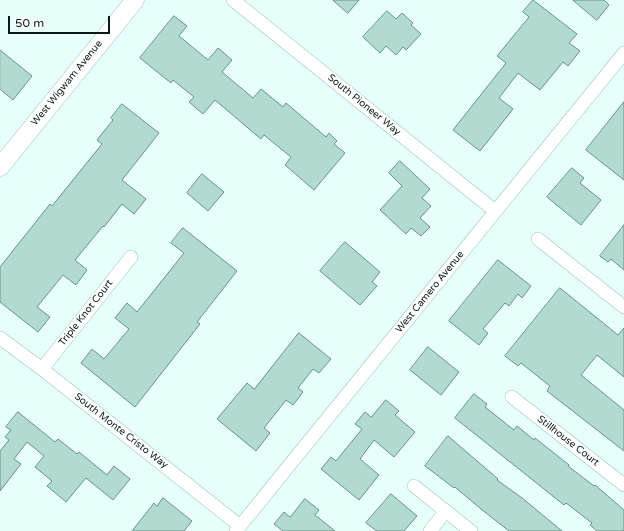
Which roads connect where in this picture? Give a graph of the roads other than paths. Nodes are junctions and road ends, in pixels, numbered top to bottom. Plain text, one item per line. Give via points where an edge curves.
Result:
1 (134, 0) edge
2 (233, 0) edge
3 (624, 53) edge
4 (2, 159) edge
5 (495, 211) junction
6 (538, 238) dead end
7 (131, 257) dead end
8 (624, 307) edge
9 (0, 338) edge
10 (42, 369) junction
11 (512, 397) dead end
12 (624, 484) edge
13 (414, 486) dead end
14 (446, 511) junction
15 (238, 528) edge
16 (430, 531) edge
17 (471, 531) edge

1 - 4 street, West Wigwam Avenue
2 - 5 street, South Pioneer Way
3 - 5 street, West Camero Avenue
5 - 15 street, West Camero Avenue
6 - 8 street
7 - 10 street, Triple Knot Court
9 - 10 street, South Monte Cristo Way
10 - 15 street, South Monte Cristo Way
11 - 12 street, Stillhouse Court
13 - 14 street
14 - 16 street
14 - 17 street

